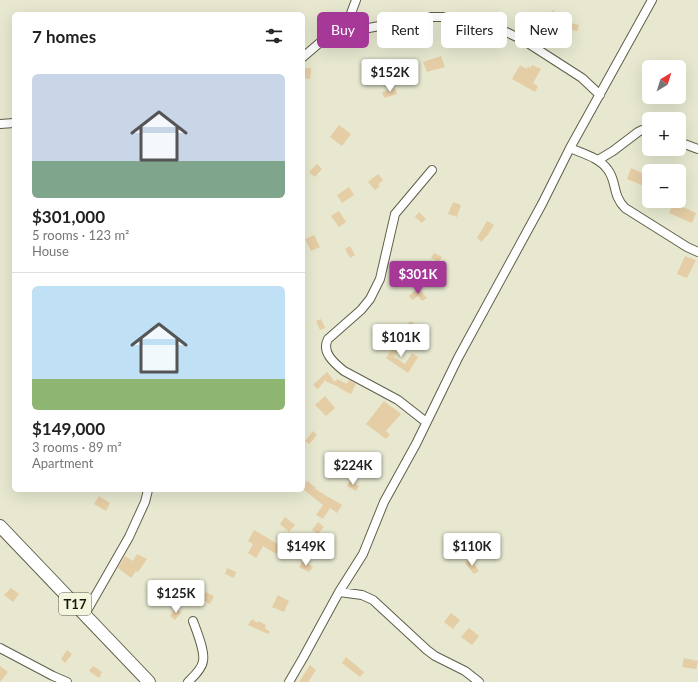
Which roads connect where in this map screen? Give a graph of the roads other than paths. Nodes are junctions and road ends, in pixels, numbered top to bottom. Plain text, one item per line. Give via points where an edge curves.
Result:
1 (356, 0) edge
2 (652, 0) edge
3 (352, 12) edge
4 (369, 27) edge
5 (317, 45) edge
6 (305, 55) edge
7 (600, 96) junction
8 (12, 123) edge
9 (0, 124) edge
10 (642, 130) edge
11 (686, 145) edge
12 (570, 148) junction
13 (698, 149) edge
14 (598, 160) junction
15 (432, 170) dead end
16 (698, 252) edge
17 (426, 422) junction
18 (148, 492) edge
19 (0, 526) edge
20 (339, 592) junction
21 (85, 614) junction
22 (193, 621) dead end
23 (0, 648) edge
24 (469, 679) edge
25 (67, 682) edge
26 (149, 682) edge
27 (188, 682) edge
28 (289, 682) edge
29 (479, 682) edge

1 - 3 street
2 - 7 street
4 - 7 street via 425,17 445,17 504,31 523,40 582,78
5 - 6 street
7 - 12 street
8 - 9 street
10 - 14 street
11 - 13 street
12 - 14 street
12 - 17 street
14 - 16 street via 609,171 619,202 625,208
15 - 17 street via 395,214 380,280 370,299 328,339 325,349 337,366 398,400
17 - 20 street via 384,502 363,554
18 - 21 street via 129,537
19 - 21 main road, T17
20 - 24 street via 368,597 427,650 453,664
20 - 28 street
21 - 26 main road, T17
22 - 27 street via 203,652 203,661
23 - 25 street
24 - 29 street

